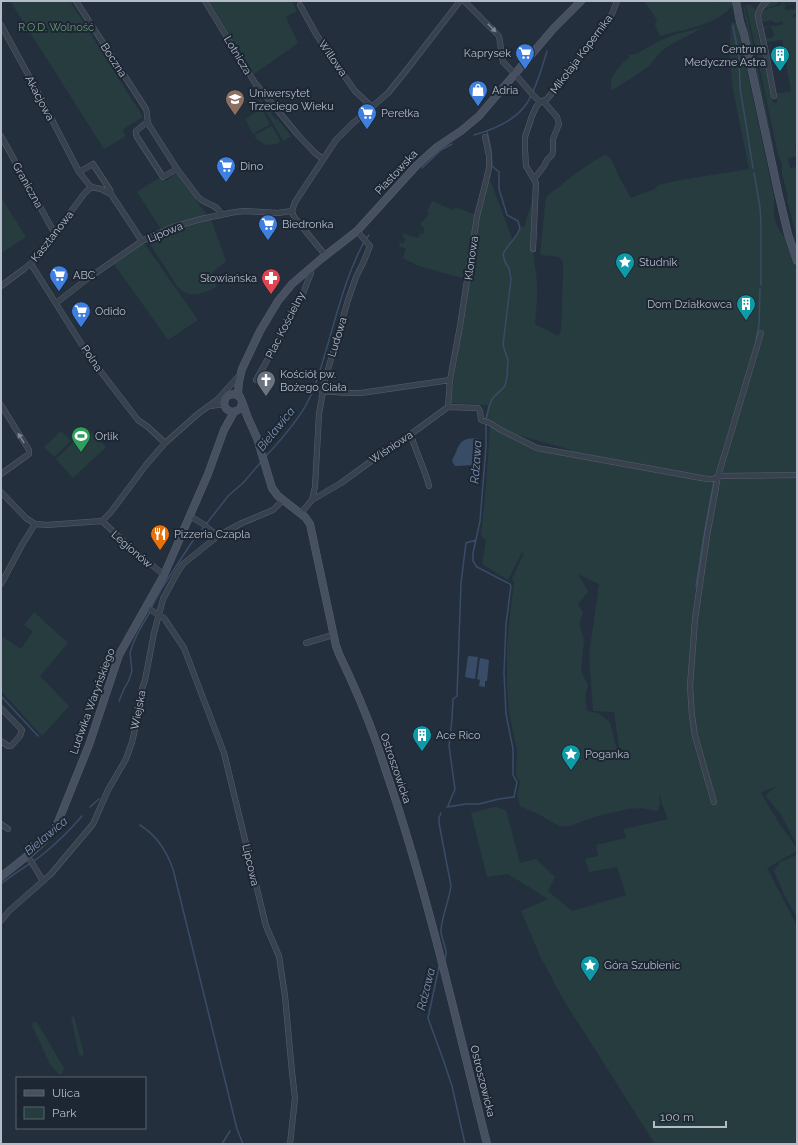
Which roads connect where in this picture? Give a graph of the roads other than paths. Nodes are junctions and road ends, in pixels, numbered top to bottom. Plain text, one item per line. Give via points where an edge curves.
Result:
1 (76, 1) edge
2 (205, 1) edge
3 (460, 1) edge
4 (464, 1) edge
5 (617, 1) edge
6 (736, 1) edge
7 (741, 1) edge
8 (767, 1) edge
9 (579, 2) edge
10 (300, 5) dead end
11 (1, 25) edge
12 (744, 34) junction
13 (515, 74) junction
14 (774, 96) dead end
15 (540, 102) junction
16 (372, 107) junction
17 (147, 122) junction
18 (1, 136) edge
19 (485, 137) dead end
20 (324, 159) junction
21 (177, 169) junction
22 (79, 172) junction
23 (534, 178) junction
24 (91, 188) junction
25 (111, 194) junction
26 (292, 211) junction
27 (222, 216) junction
28 (357, 231) junction
29 (55, 234) junction
30 (142, 241) junction
31 (534, 249) dead end
32 (325, 255) junction
33 (797, 261) edge
34 (31, 264) junction
35 (309, 269) junction
36 (1, 286) edge
37 (56, 303) junction
38 (761, 333) dead end
39 (242, 369) junction
40 (237, 378) junction
41 (256, 380) dead end
42 (450, 380) junction
43 (322, 392) junction
44 (240, 396) junction
45 (217, 400) junction
46 (226, 402) junction
47 (242, 404) junction
48 (1, 405) edge
49 (207, 407) junction
50 (448, 407) junction
51 (235, 412) junction
52 (248, 418) junction
53 (224, 430) junction
54 (411, 434) junction
55 (165, 443) junction
56 (1, 474) edge
57 (797, 475) edge
58 (718, 476) junction
59 (429, 486) dead end
60 (1, 492) edge
61 (283, 500) junction
62 (312, 500) junction
63 (300, 514) junction
64 (190, 516) junction
65 (102, 521) junction
66 (35, 524) junction
67 (218, 536) junction
68 (164, 575) junction
69 (1, 584) edge
70 (149, 609) junction
71 (159, 615) junction
72 (333, 635) junction
73 (306, 643) dead end
74 (1, 708) edge
75 (1, 741) edge
76 (714, 802) dead end
77 (1, 824) edge
78 (8, 829) dead end
79 (30, 860) junction
80 (1, 877) edge
81 (43, 881) junction
82 (1, 921) edge
83 (290, 1144) edge
84 (487, 1144) edge

1 - 17 street, Boczna via 146,109
2 - 20 street, Lotnicza via 255,83 298,135
3 - 16 street via 388,93
4 -> 13 street via 499,36 503,62
5 - 15 street, Mikołaja Kopernika via 612,14 573,68 552,94
6 - 12 main road
7 - 12 main road
8 - 14 street via 758,14
9 - 13 main road, Piastowska
10 - 16 street, Willowa via 338,67 355,91
11 - 22 street, Akacjowa
12 - 33 main road via 779,196
13 - 15 street
13 - 28 main road, Piastowska via 475,120 414,168
15 - 23 street via 532,116 524,149 526,166
15 - 23 street via 544,102 557,117 559,124 552,155
16 - 20 street via 336,140
17 - 21 street, Boczna
17 - 21 street via 136,131 137,137 163,177
18 - 29 street, Graniczna
19 - 42 street, Klonowa via 489,168 477,216
20 - 26 street via 295,202
21 - 27 street, Boczna via 198,197 218,209
22 - 24 street, Akacjowa
22 - 25 street via 94,164
23 - 31 street
24 - 25 street via 101,188
24 - 29 street, Kasztanowa
25 - 30 street
26 - 27 street, Lipowa via 245,211
26 - 32 street
27 - 30 street, Lipowa via 173,227
28 - 32 main road, Piastowska
28 - 43 street, Ludowa via 370,246 348,300
29 - 34 street, Kasztanowa
30 - 37 street, Lipowa
32 - 35 main road, Piastowska
34 - 36 street, Kasztanowa
34 - 37 street, Polna
35 - 39 main road, Piastowska via 289,287 270,312
35 - 41 street, Plac Kościelny via 311,273 302,296
37 - 55 street, Polna via 89,356 138,420
38 - 58 street
39 - 40 main road, Piastowska
39 - 44 main road, Piastowska via 238,387
40 - 45 street, Piastowska
40 - 46 main road, Piastowska
42 - 43 street via 361,392
42 - 50 street, Klonowa
43 - 62 street, Ludowa
44 - 46 main road via 235,394
44 - 47 main road
45 - 46 street
45 - 49 street, Piastowska
46 - 49 street
46 - 51 main road via 228,411
46 - 53 main road, Ludwika Waryńskiego
47 - 51 main road
47 - 52 main road, Ostroszowicka
56 -> 48 street via 29,454
49 - 55 street, Piastowska
50 - 54 street, Wiśniowa
50 - 58 street via 476,407 480,411 481,420 537,448 707,479
51 - 52 main road
51 - 53 main road, Ludwika Waryńskiego
52 - 61 main road, Ostroszowicka via 272,488
53 - 64 main road, Ludwika Waryńskiego
54 - 59 street
54 - 62 street, Wiśniowa
55 - 65 street, Piastowska
57 - 58 street
58 - 76 street via 695,619 690,686 695,736
60 - 66 street
61 - 63 main road, Ostroszowicka
61 - 67 street, Wiejska via 273,510
62 - 63 street, Wiśniowa
63 - 72 main road, Ostroszowicka via 308,520 313,535
64 - 67 street
64 - 68 main road, Ludwika Waryńskiego
65 - 66 street via 40,526
65 - 68 street, Legionów
66 - 69 street
67 - 71 street, Wiejska via 183,564 163,599
68 - 70 main road, Ludwika Waryńskiego
70 - 71 street, Lipcowa
70 - 79 main road, Ludwika Waryńskiego via 118,659 89,745 59,821
71 - 81 street, Wiejska via 140,692 136,725 126,759 92,824
71 - 83 street, Lipcowa via 167,621 184,648 224,753 266,926 278,956 295,1091
72 - 73 street
72 - 84 main road, Ostroszowicka via 338,654 377,744 416,864
74 - 75 street via 22,730 11,746
77 - 78 street
79 - 80 main road, Ludwika Waryńskiego
79 - 81 street
81 - 82 street, Wiejska

